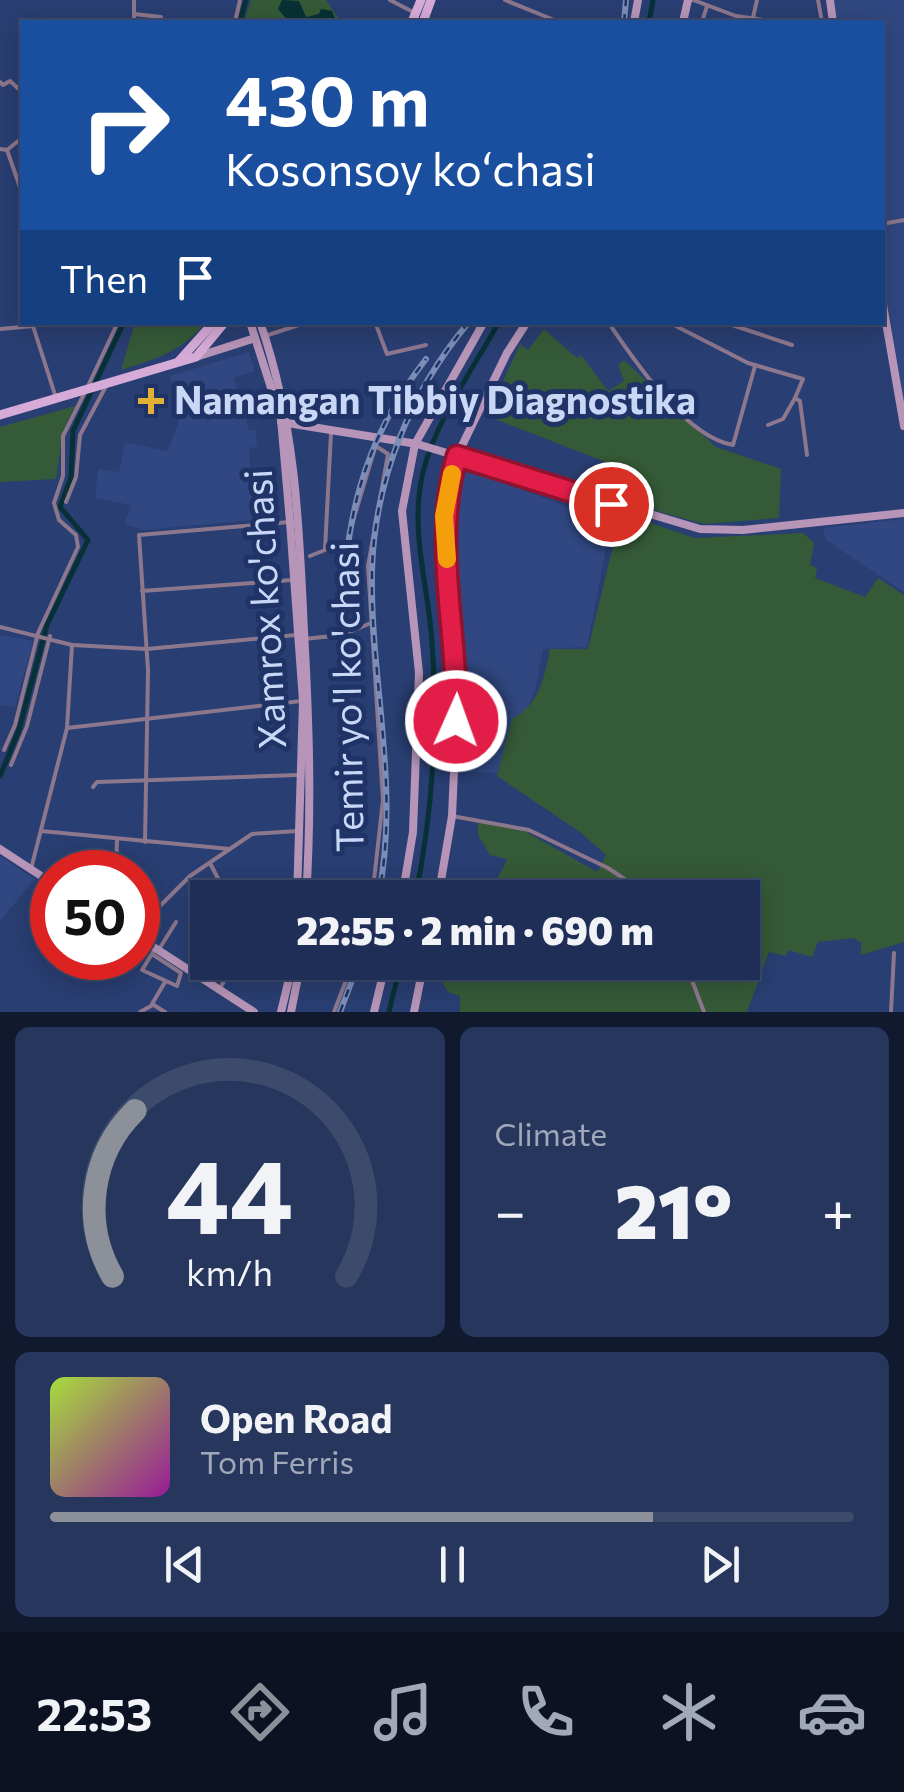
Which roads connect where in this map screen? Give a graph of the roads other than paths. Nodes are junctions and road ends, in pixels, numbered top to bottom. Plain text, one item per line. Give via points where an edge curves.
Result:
1 (134, 0) edge
2 (390, 0) edge
3 (421, 0) edge
4 (431, 0) edge
5 (505, 0) edge
6 (757, 0) edge
7 (695, 1) edge
8 (707, 6) junction
9 (134, 14) junction
10 (160, 17) dead end
11 (134, 20) edge
12 (417, 20) edge
13 (554, 20) edge
14 (703, 20) edge
15 (753, 20) edge
16 (0, 82) edge
17 (20, 90) edge
18 (3, 150) edge
19 (20, 188) edge
20 (885, 316) edge
21 (116, 325) edge
22 (211, 325) edge
23 (223, 325) edge
24 (252, 325) edge
25 (260, 325) edge
26 (298, 325) edge
27 (376, 325) edge
28 (482, 325) edge
29 (525, 325) edge
30 (610, 325) edge
31 (674, 325) edge
32 (732, 325) edge
33 (0, 329) edge
34 (260, 337) junction
35 (426, 344) dead end
36 (792, 345) dead end
37 (196, 357) junction
38 (174, 365) junction
39 (755, 366) junction
40 (105, 384) junction
41 (89, 389) junction
42 (56, 398) junction
43 (795, 398) junction
44 (0, 415) edge
45 (285, 422) junction
46 (768, 425) dead end
47 (904, 426) edge
48 (332, 428) junction
49 (376, 440) junction
50 (416, 444) junction
51 (807, 455) dead end
52 (457, 456) junction
53 (66, 502) dead end
54 (904, 513) edge
55 (295, 522) junction
56 (310, 556) dead end
57 (298, 579) junction
58 (142, 591) junction
59 (372, 623) junction
60 (0, 627) edge
61 (39, 634) junction
62 (342, 634) junction
63 (49, 636) junction
64 (301, 638) junction
65 (72, 645) junction
66 (147, 649) junction
67 (341, 656) dead end
68 (303, 701) junction
69 (149, 721) junction
70 (67, 728) junction
71 (4, 750) dead end
72 (11, 765) dead end
73 (302, 774) junction
74 (147, 781) junction
75 (93, 787) dead end
76 (305, 815) junction
77 (452, 816) junction
78 (41, 831) junction
79 (300, 831) junction
80 (117, 838) junction
81 (145, 842) junction
82 (0, 849) edge
83 (36, 850) edge
84 (117, 850) edge
85 (230, 850) junction
86 (210, 863) junction
87 (30, 868) edge
88 (219, 880) edge
89 (298, 880) edge
90 (306, 880) edge
91 (374, 880) edge
92 (405, 880) edge
93 (441, 880) edge
94 (626, 880) edge
95 (160, 904) edge
96 (176, 922) dead end
97 (160, 944) edge
98 (160, 954) edge
99 (894, 954) dead end
100 (160, 955) edge
101 (160, 979) edge
102 (225, 980) edge
103 (289, 980) edge
104 (297, 980) edge
105 (346, 980) edge
106 (382, 980) edge
107 (420, 980) edge
108 (692, 980) edge
109 (166, 982) junction
110 (219, 990) junction
111 (152, 1004) junction
112 (140, 1012) edge
113 (166, 1012) edge
114 (253, 1012) edge
115 (281, 1012) edge
116 (291, 1012) edge
117 (334, 1012) edge
118 (374, 1012) edge
119 (414, 1012) edge
120 (704, 1012) edge
121 (891, 1012) edge

1 - 9 street
2 - 12 street
3 - 12 main road
4 - 12 main road
5 - 13 street
6 - 15 street
7 - 8 street
8 - 14 street
8 - 15 street
9 - 10 street
9 - 11 street
16 - 17 street via 10,80
18 - 19 street
20 - 47 main road
21 - 41 street
22 - 38 main road
23 - 37 main road
24 - 34 main road
25 - 34 main road
26 - 34 street
27 - 35 street via 386,354
28 - 50 main road
29 - 52 main road
30 - 39 street via 652,383 693,424 724,443 733,444
31 - 39 street
32 - 36 street
33 - 42 street via 33,326
34 - 37 main road
34 - 45 main road
37 - 38 main road
38 - 40 main road
39 - 43 street via 803,380
40 - 41 main road
40 - 53 street via 80,435
41 - 42 main road
41 - 61 street via 63,436 63,476 54,503 78,546
42 - 44 main road
43 - 46 street via 783,419
43 - 51 street
45 - 48 main road
45 - 55 main road
48 - 49 main road
48 - 56 street via 325,550
49 - 50 main road
49 - 59 street, Temir yo'l ko'chasi via 388,454 368,554
49 - 62 street via 350,531
50 - 52 main road
50 - 92 main road via 402,511 419,672 414,832
52 - 54 main road via 700,529
52 - 77 main road via 444,516 458,681
55 - 57 main road
55 - 58 street via 144,532 138,542
57 - 58 street
57 - 64 main road
58 - 66 street
59 - 62 street
59 - 91 street, Temir yo'l ko'chasi via 382,800
60 - 61 street
61 - 63 street
61 - 71 street
62 - 64 street
62 - 67 street
63 - 65 street
63 - 72 street
64 - 66 street
64 - 68 main road, Xamrox ko'chasi
64 - 76 main road via 312,731
65 - 66 street
65 - 70 street
66 - 69 street
68 - 69 street
68 - 73 main road, Xamrox ko'chasi
69 - 70 street
69 - 74 street
70 - 78 street
73 - 74 street
73 - 76 main road, Xamrox ko'chasi
74 - 75 street
74 - 81 street
76 - 79 main road, Xamrox ko'chasi
76 - 90 main road
77 - 93 main road
77 - 94 street via 528,830
78 - 80 street
78 - 83 street
79 - 85 street via 258,831
79 - 89 main road, Xamrox ko'chasi
80 - 81 street
80 - 84 street
81 - 85 street
82 - 87 main road
85 - 86 street
86 - 88 street
86 - 95 street
96 - 97 street
98 - 110 main road
99 - 121 street
100 - 109 street via 182,975 176,986
101 - 109 street
102 - 110 street
103 - 115 main road
104 - 116 main road
105 - 117 street
106 - 118 main road
107 - 119 main road
108 - 120 street
109 - 111 street
110 - 114 main road
111 - 112 street
111 - 113 street

